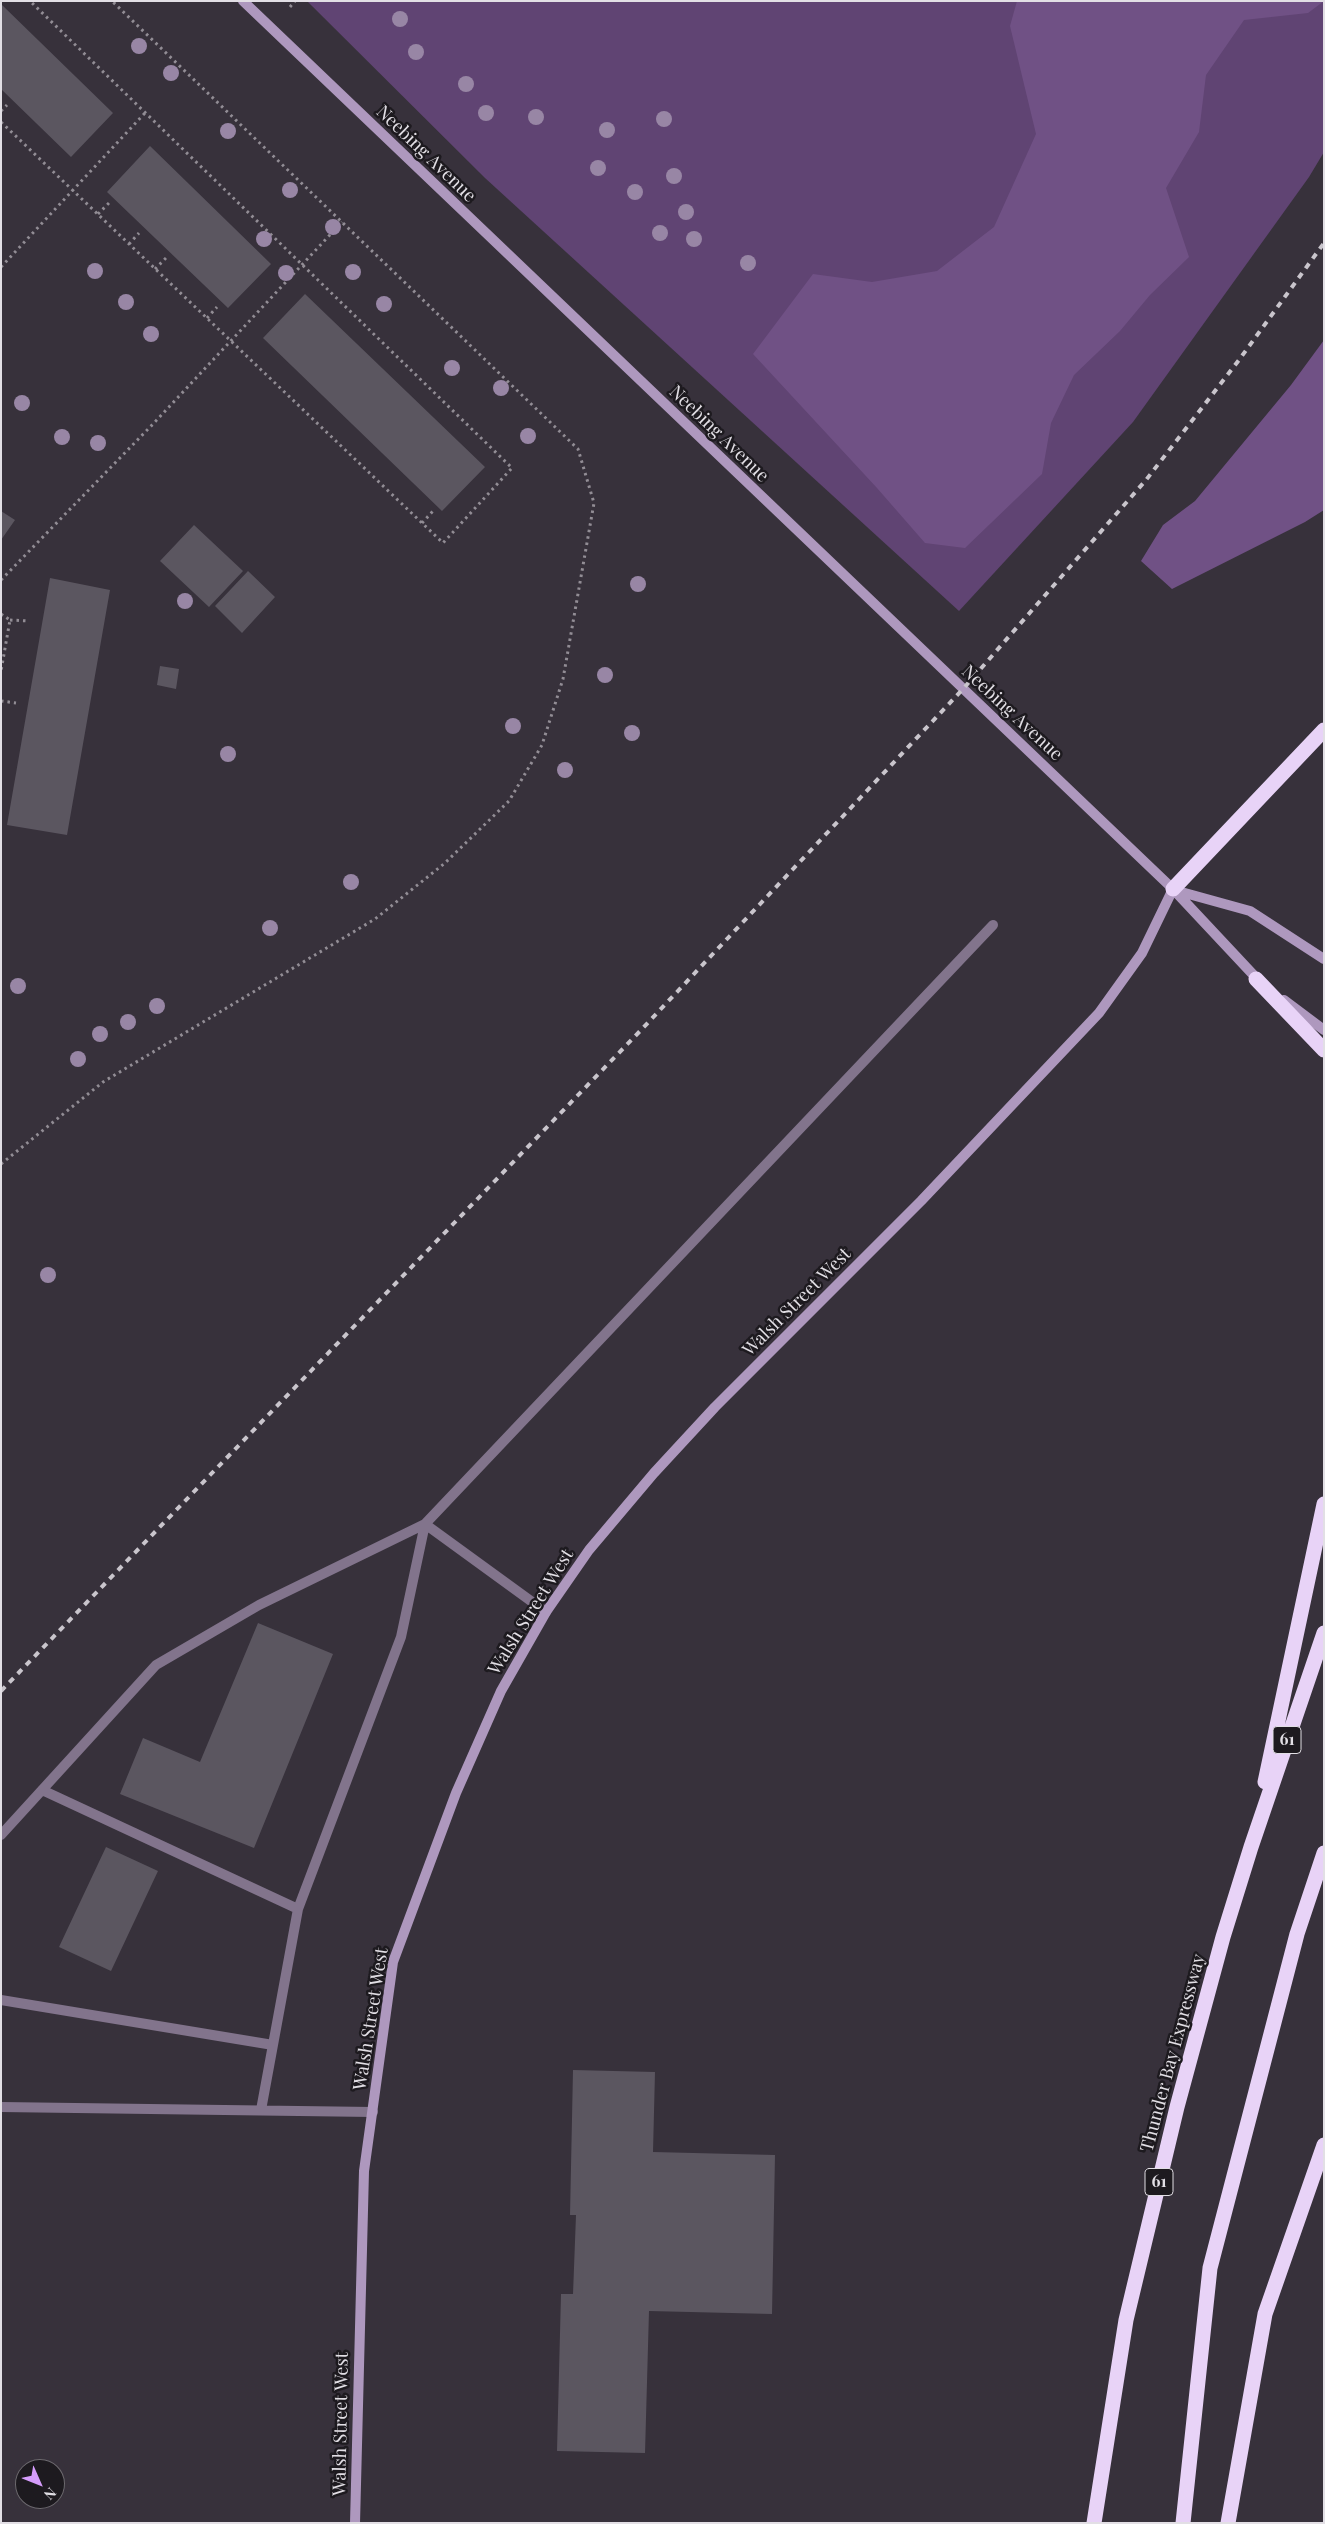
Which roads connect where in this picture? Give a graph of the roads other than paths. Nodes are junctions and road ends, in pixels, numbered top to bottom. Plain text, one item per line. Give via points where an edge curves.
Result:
1 (243, 1) edge
2 (1324, 730) edge
3 (1173, 889) junction
4 (994, 925) dead end
5 (1324, 959) edge
6 (1256, 979) junction
7 (1324, 1030) edge
8 (1324, 1050) edge
9 (1324, 1504) edge
10 (425, 1524) junction
11 (546, 1612) junction
12 (1324, 1633) edge
13 (42, 1790) junction
14 (1, 1835) edge
15 (1251, 1847) junction
16 (1324, 1853) edge
17 (298, 1909) junction
18 (1, 2000) edge
19 (273, 2045) junction
20 (1, 2107) edge
21 (261, 2110) junction
22 (373, 2112) junction
23 (1324, 2145) edge
24 (355, 2523) edge
25 (1094, 2523) edge
26 (1183, 2523) edge
27 (1228, 2523) edge

1 - 3 street, Neebing Avenue
2 - 3 highway
3 - 5 street, Neebing Avenue via 1250,911
3 - 6 street, Neebing Avenue
3 - 11 street, Walsh Street West via 1142,953 1099,1012 921,1201 715,1407 654,1473 589,1550
4 - 10 lane
6 - 7 street, Neebing Avenue
6 - 8 highway
9 - 15 highway
10 - 11 lane
10 - 13 lane via 259,1605 156,1665
10 - 17 lane via 401,1636
11 - 22 street, Walsh Street West via 502,1692 456,1792 393,1962
12 - 15 highway, Thunder Bay Expressway / 61
13 - 14 lane
13 - 17 lane
15 - 25 highway, Thunder Bay Expressway / 61 via 1177,2107 1128,2311
16 - 26 highway via 1297,1934 1210,2268
17 - 19 lane
18 - 19 lane
19 - 21 lane
20 - 21 lane
21 - 22 lane
22 - 24 street, Walsh Street West via 364,2171
23 - 27 highway via 1265,2314

